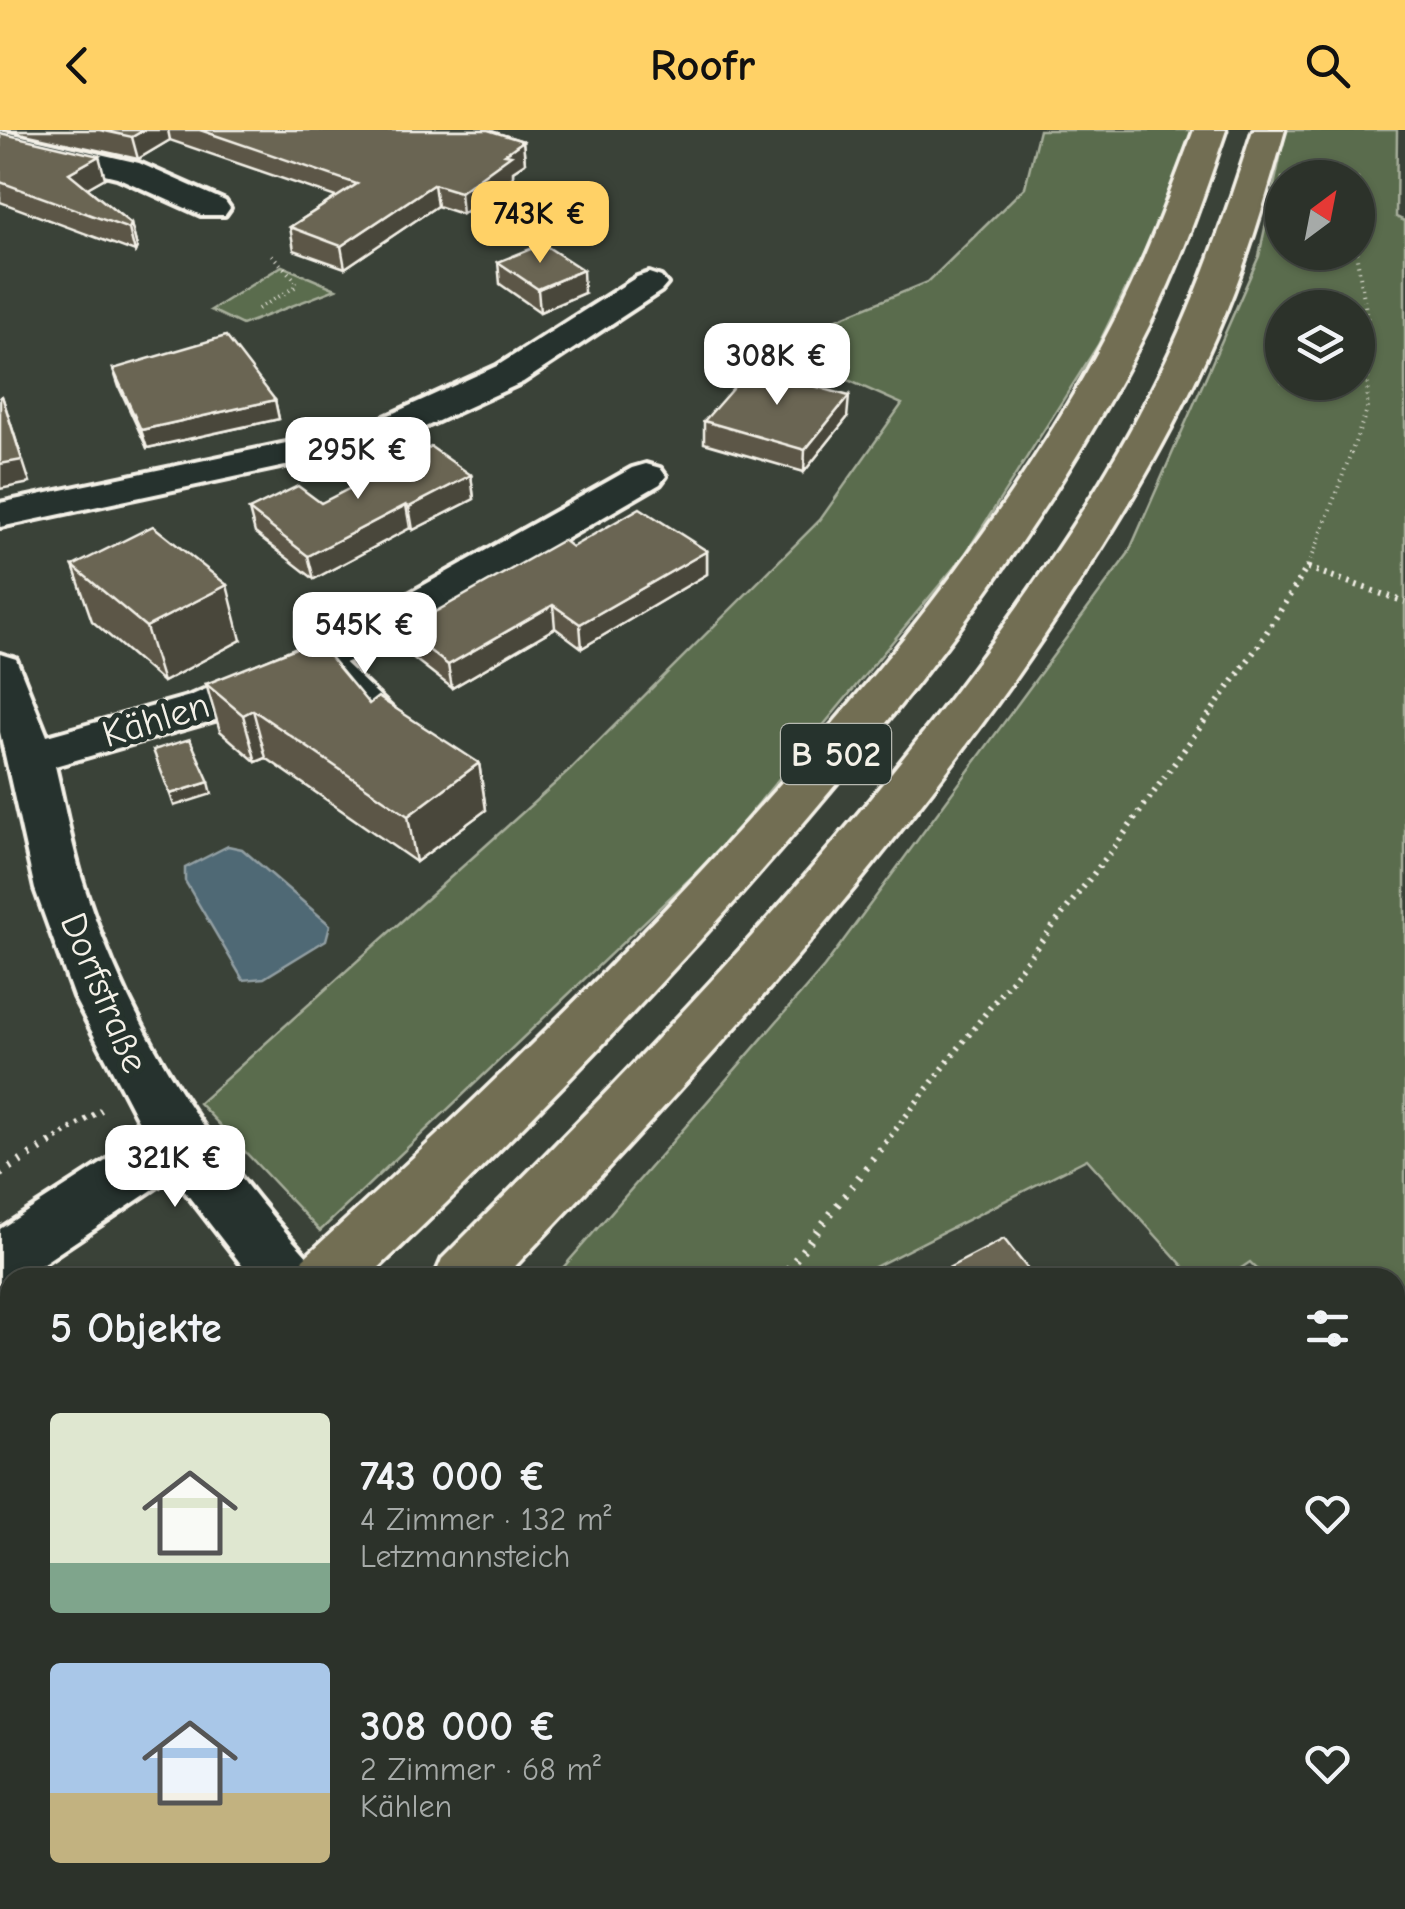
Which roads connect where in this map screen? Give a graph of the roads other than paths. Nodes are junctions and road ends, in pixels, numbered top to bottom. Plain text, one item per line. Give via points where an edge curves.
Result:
1 (1210, 130) edge
2 (1269, 130) edge
3 (0, 140) edge
4 (214, 208) dead end
5 (648, 284) dead end
6 (646, 476) dead end
7 (0, 515) edge
8 (323, 656) junction
9 (0, 669) edge
10 (414, 736) edge
11 (32, 756) junction
12 (178, 1143) junction
13 (0, 1260) edge
14 (280, 1268) edge
15 (336, 1268) edge
16 (474, 1268) edge

1 - 15 highway, B 502 via 1157,272 1080,421 906,668 683,926
2 - 16 highway, B 502 via 1216,291 1076,557 905,792 776,947
3 - 4 street via 128,170
5 - 7 street via 510,374 374,436
6 - 8 street, Kählen via 366,638
8 - 10 lane via 377,711
8 - 11 street, Kählen via 206,706
9 - 11 street, Dorfstraße
11 - 12 street, Dorfstraße via 60,888 115,1032
12 - 13 street
12 - 14 street, Dorfstraße

